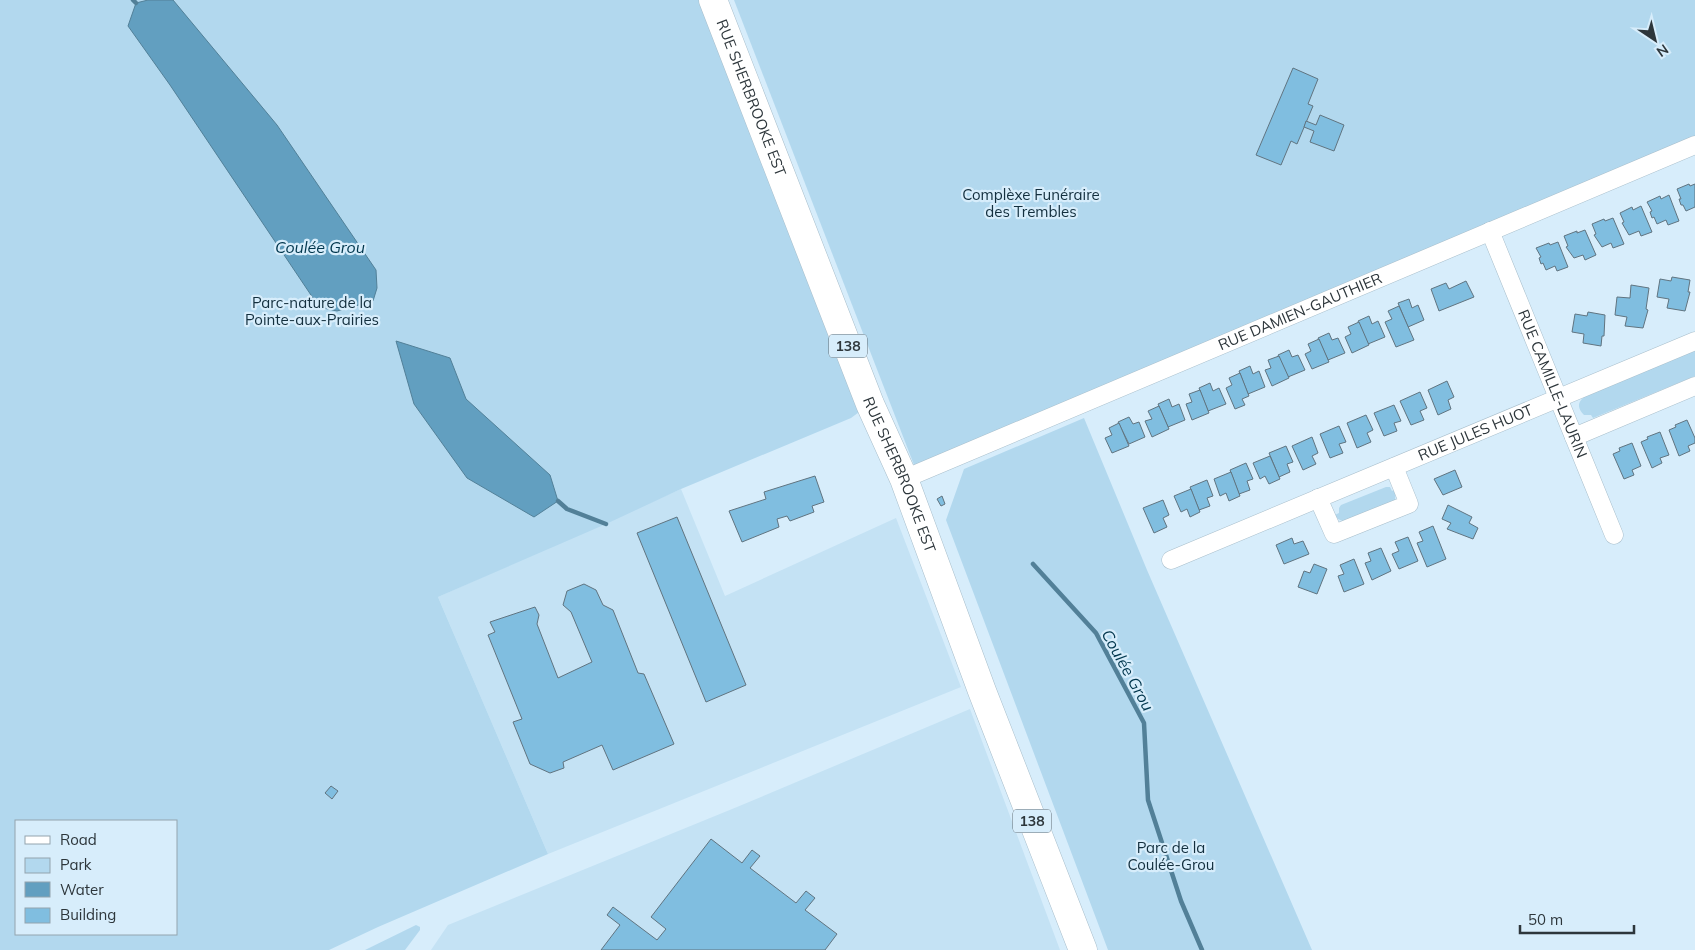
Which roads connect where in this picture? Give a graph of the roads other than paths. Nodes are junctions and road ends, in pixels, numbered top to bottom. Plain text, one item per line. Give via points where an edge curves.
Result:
1 (713, 0) edge
2 (1695, 145) edge
3 (1490, 231) junction
4 (1695, 341) edge
5 (1695, 386) edge
6 (1558, 398) junction
7 (1574, 437) junction
8 (1394, 466) junction
9 (904, 479) junction
10 (1318, 498) junction
11 (1614, 535) dead end
12 (1170, 560) dead end
13 (1083, 950) edge

1 - 9 main road, RUE SHERBROOKE EST / 138 via 870,404
2 - 3 street, RUE DAMIEN-GAUTHIER
3 - 6 street, RUE CAMILLE-LAURIN
3 - 9 street, RUE DAMIEN-GAUTHIER
4 - 6 street, RUE JULES HUOT
5 - 7 street
6 - 7 street, RUE CAMILLE-LAURIN
6 - 8 street, RUE JULES HUOT
7 - 11 street, RUE CAMILLE-LAURIN
8 - 10 street, RUE JULES HUOT
8 - 10 street via 1409,504 1334,534
9 - 13 main road, RUE SHERBROOKE EST / 138
10 - 12 street, RUE JULES HUOT

